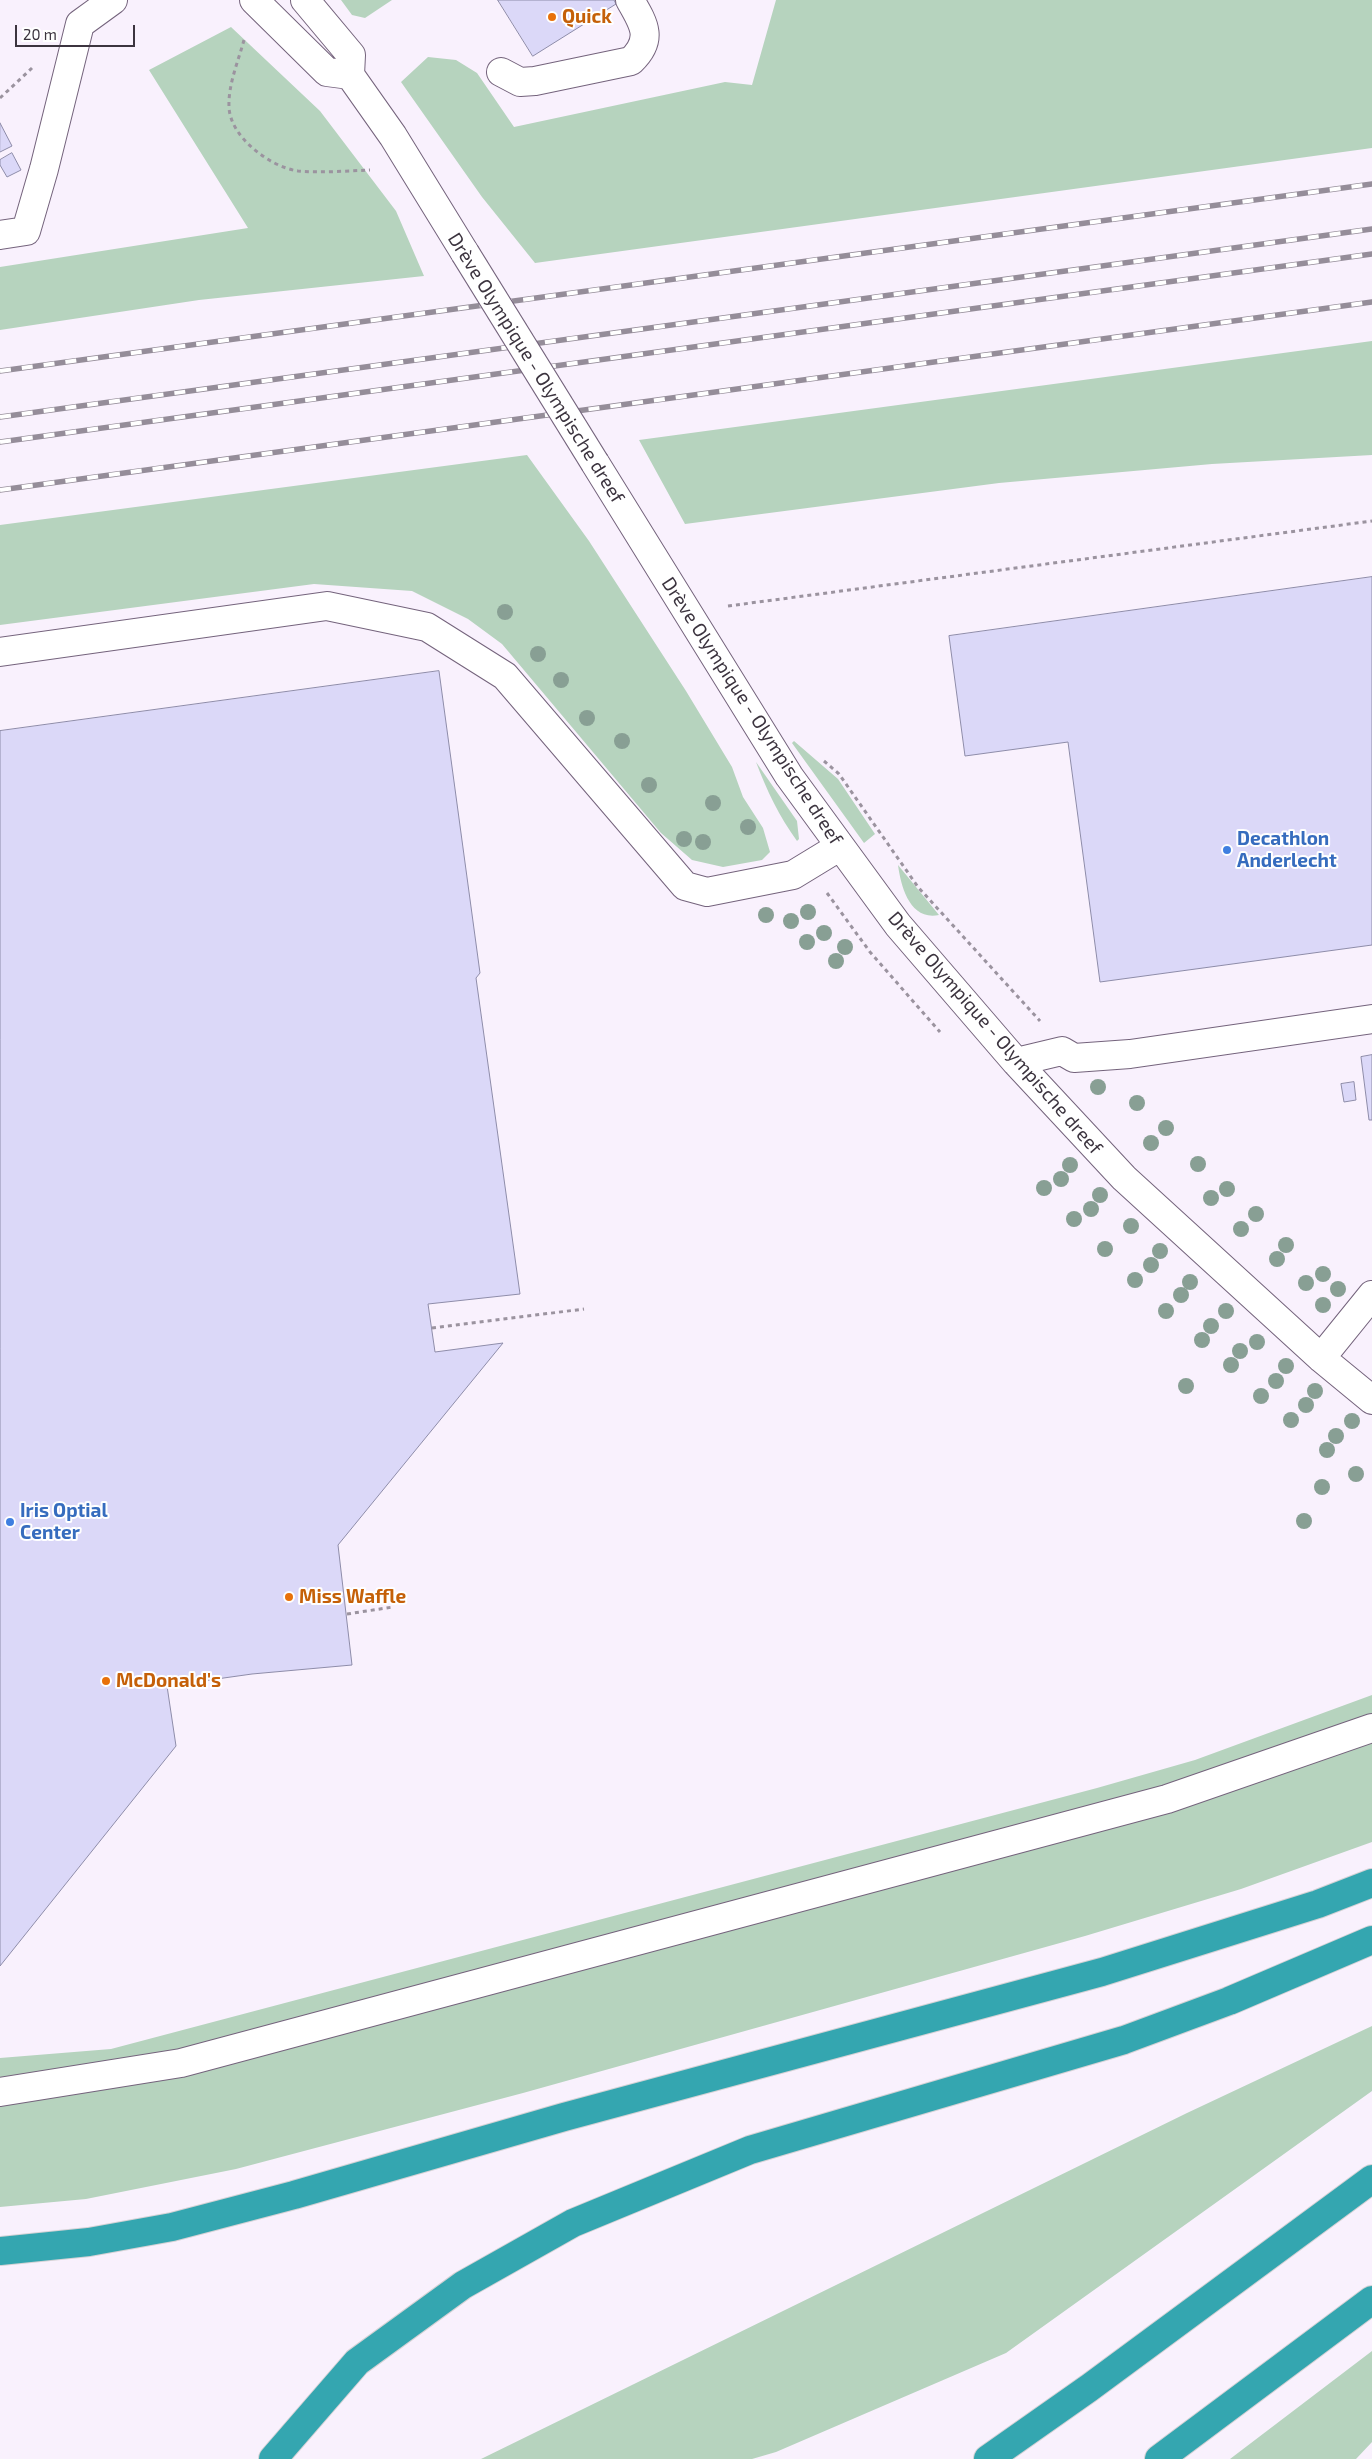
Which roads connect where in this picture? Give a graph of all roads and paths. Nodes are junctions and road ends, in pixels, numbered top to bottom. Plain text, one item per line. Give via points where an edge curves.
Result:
1 (113, 0) edge
2 (254, 0) edge
3 (305, 0) edge
4 (630, 0) edge
5 (244, 38) dead end
6 (501, 72) dead end
7 (350, 75) junction
8 (370, 170) dead end
9 (0, 235) edge
10 (1372, 521) edge
11 (728, 606) dead end
12 (0, 652) edge
13 (816, 754) dead end
14 (839, 848) junction
15 (1372, 1019) edge
16 (1062, 1051) junction
17 (1016, 1062) junction
18 (1372, 1295) edge
19 (584, 1309) dead end
20 (432, 1328) dead end
21 (1321, 1358) junction
22 (1372, 1400) edge
23 (393, 1607) dead end
24 (347, 1614) dead end
25 (1372, 1728) edge
26 (1372, 1883) edge
27 (1372, 1940) edge
28 (0, 2092) edge
29 (1372, 2179) edge
30 (0, 2251) edge
31 (1372, 2300) edge
32 (273, 2459) edge
33 (988, 2459) edge
34 (1159, 2459) edge

1 - 9 street via 80,24 26,231
2 - 7 street via 327,72
3 - 7 street, Drève Olympique - Olympische dreef via 351,55
4 - 6 street via 643,22 646,39 631,62 535,81 520,82
5 - 8 path via 229,94 229,110 240,138 276,164 296,170
7 - 14 street, Drève Olympique - Olympische dreef, bridge via 393,136 789,776
10 - 11 path
12 - 14 street via 326,606 427,627 505,676 686,886 707,892 793,876
13 - 16 path via 839,774 918,887 1050,1032
14 - 17 street, Drève Olympique - Olympische dreef via 898,925
15 - 16 street via 1130,1054 1074,1058
16 - 17 street
17 - 21 street, Drève Olympique - Olympische dreef via 1124,1178
18 - 21 street
19 - 20 path
21 - 22 street, Drève Olympique - Olympische dreef
23 - 24 path
25 - 28 street via 1166,1799 210,2055
26 - 30 highway via 1318,1904 1102,1972 294,2195 172,2227 89,2242
27 - 32 highway via 1229,2001 1124,2040 750,2150 573,2223 463,2285 357,2362
29 - 33 highway
31 - 34 highway

